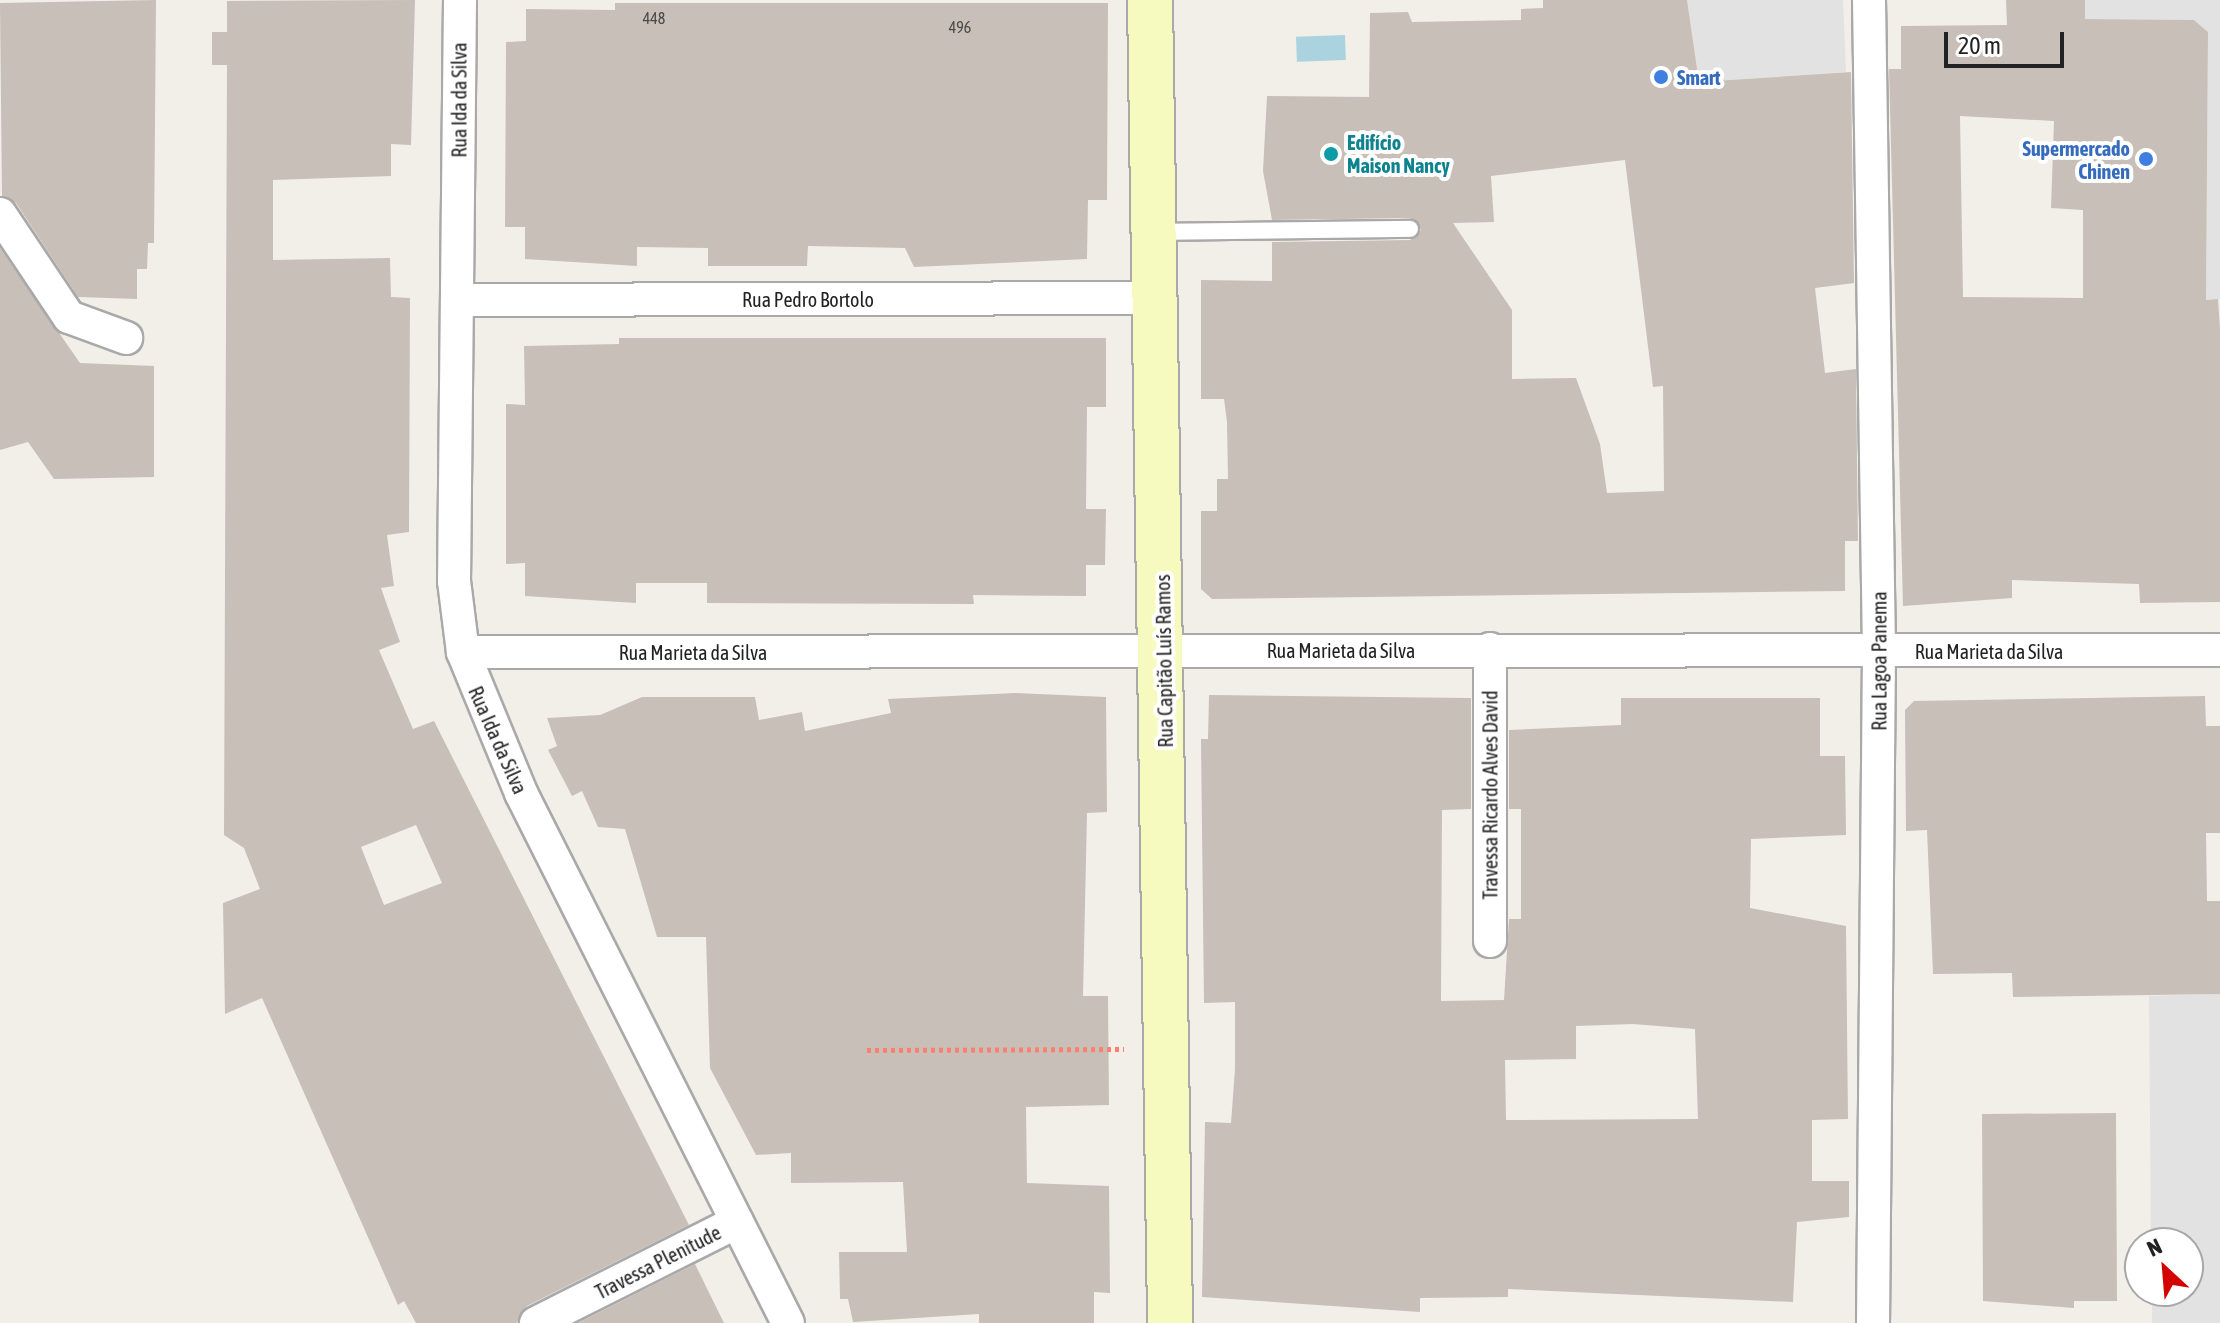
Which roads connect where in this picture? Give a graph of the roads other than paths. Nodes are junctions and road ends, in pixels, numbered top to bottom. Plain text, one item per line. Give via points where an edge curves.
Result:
1 (460, 0) edge
2 (1150, 0) edge
3 (1869, 0) edge
4 (0, 214) edge
5 (1410, 229) dead end
6 (1155, 232) junction
7 (1157, 298) junction
8 (459, 300) junction
9 (126, 338) dead end
10 (1490, 649) junction
11 (2220, 650) edge
12 (1165, 651) junction
13 (1879, 651) junction
14 (463, 652) junction
15 (1490, 941) dead end
16 (737, 1222) junction
17 (536, 1323) edge
18 (788, 1323) edge
19 (1170, 1323) edge
20 (1873, 1323) edge

1 - 8 street, Rua Ida da Silva
2 - 6 street, Rua Capitão Luís Ramos
3 - 13 street, Rua Lagoa Panema
4 - 9 street via 69,317
5 - 6 lane
6 - 7 street, Rua Capitão Luís Ramos
7 - 8 street, Rua Pedro Bortolo
7 - 12 street, Rua Capitão Luís Ramos
8 - 14 street, Rua Ida da Silva via 454,581
10 - 12 street, Rua Marieta da Silva
10 - 13 street, Rua Marieta da Silva
10 - 15 street, Travessa Ricardo Alves David
11 - 13 street, Rua Marieta da Silva
12 - 14 street, Rua Marieta da Silva
12 - 19 street, Rua Capitão Luís Ramos
13 - 20 street, Rua Lagoa Panema
14 - 16 street, Rua Ida da Silva via 496,741
16 - 17 street, Travessa Plenitude
16 - 18 street, Rua Ida da Silva

